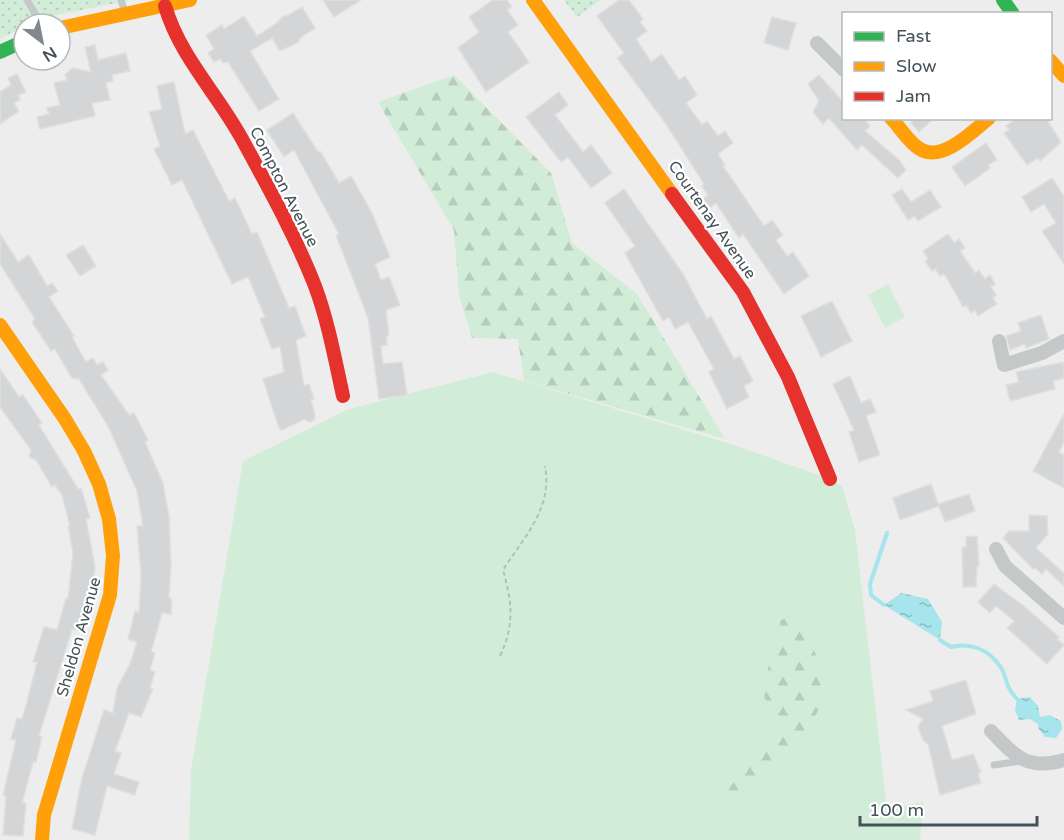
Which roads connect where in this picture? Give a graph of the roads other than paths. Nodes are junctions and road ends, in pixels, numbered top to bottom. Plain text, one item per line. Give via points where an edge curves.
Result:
1 (190, 0) edge
2 (533, 0) edge
3 (123, 6) edge
4 (165, 6) junction
5 (72, 24) edge
6 (817, 43) dead end
7 (842, 69) edge
8 (893, 120) edge
9 (986, 120) edge
10 (0, 325) edge
11 (999, 341) dead end
12 (1064, 341) edge
13 (343, 396) dead end
14 (830, 479) dead end
15 (996, 549) dead end
16 (1005, 566) junction
17 (990, 569) dead end
18 (1064, 618) edge
19 (991, 731) dead end
20 (1021, 760) junction
21 (1064, 760) edge
22 (994, 765) dead end
23 (42, 840) edge

1 - 4 street
2 - 14 street, Courtenay Avenue via 743,292 788,376
3 - 4 street
3 - 5 street
4 - 13 street, Compton Avenue via 173,33 241,137 295,241 329,331
6 - 7 street
8 - 9 street via 920,149 934,153 957,143
10 - 23 street, Sheldon Avenue via 85,452 99,479 112,530 114,571 110,595 44,814
11 - 12 street via 1004,365 1042,354
15 - 16 street
16 - 17 street
16 - 18 street
19 - 20 street
20 - 21 street via 1042,765
20 - 22 lane

